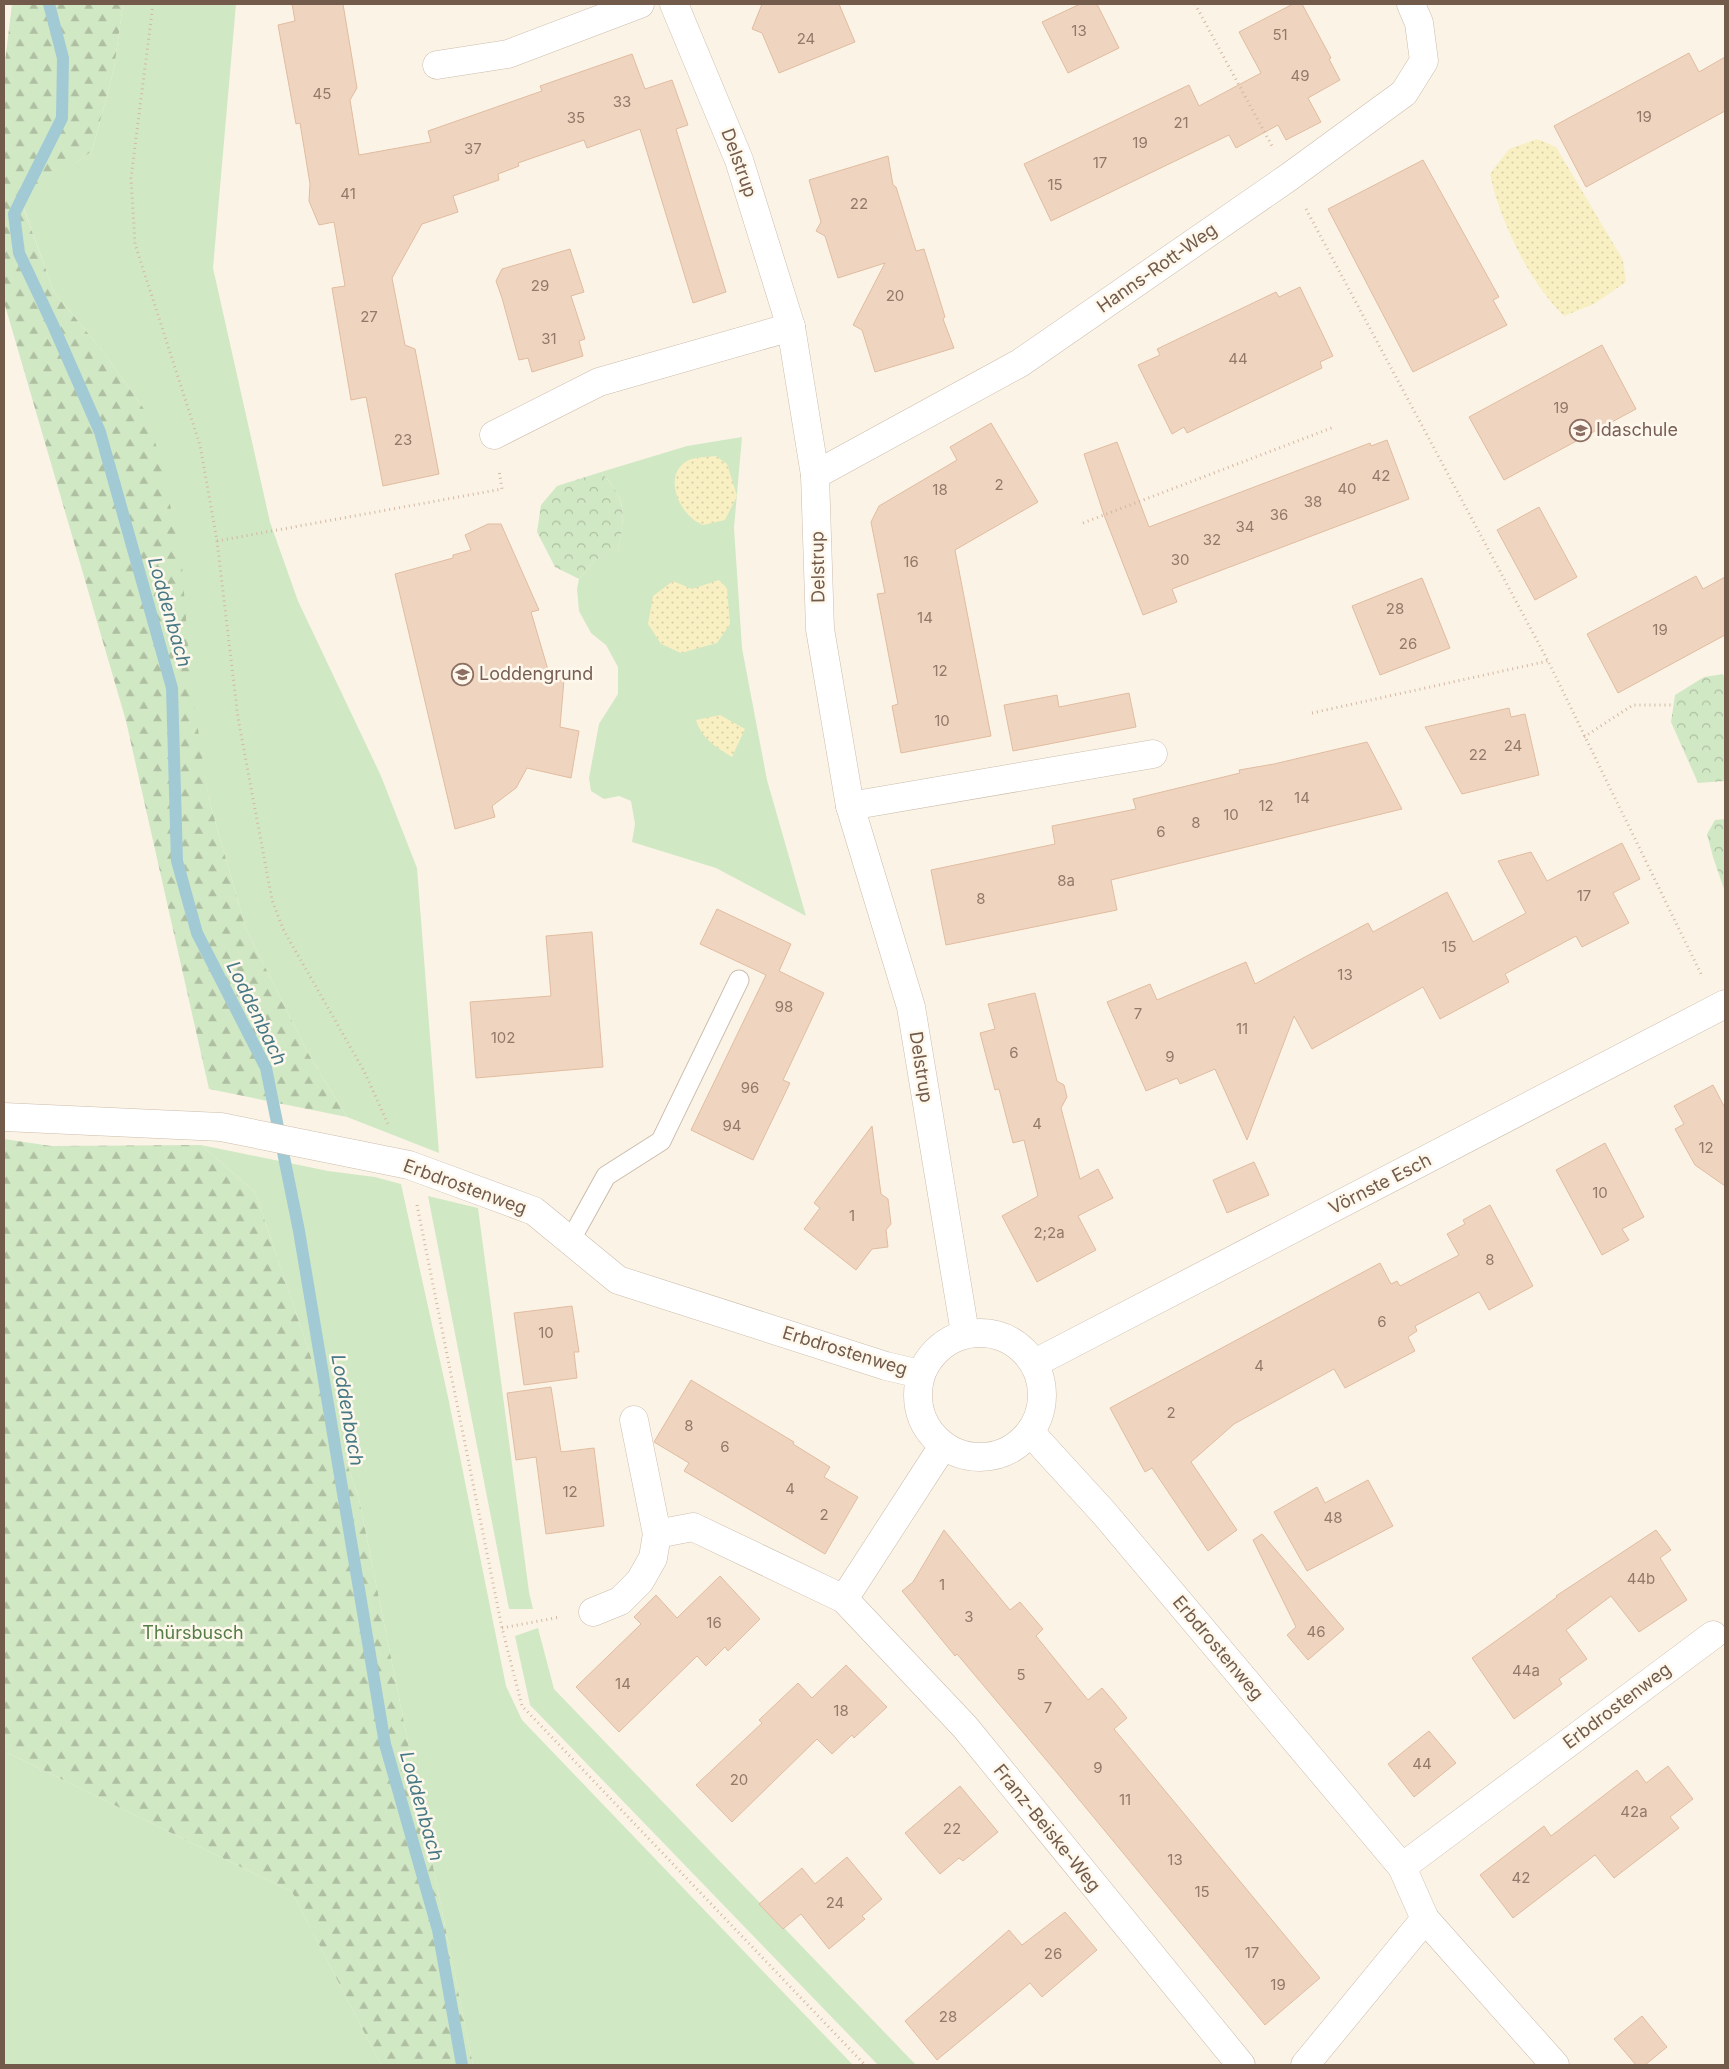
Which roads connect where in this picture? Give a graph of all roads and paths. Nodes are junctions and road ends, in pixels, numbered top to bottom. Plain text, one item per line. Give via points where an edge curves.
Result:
1 (153, 4) edge
2 (640, 4) edge
3 (674, 4) edge
4 (1195, 4) edge
5 (1411, 4) edge
6 (437, 65) dead end
7 (1289, 177) junction
8 (791, 327) junction
9 (1334, 428) dead end
10 (494, 435) joint
11 (816, 475) junction
12 (1083, 522) dead end
13 (217, 541) junction
14 (1548, 661) junction
15 (1673, 705) dead end
16 (1312, 713) dead end
17 (1584, 737) junction
18 (1153, 754) dead end
19 (850, 806) junction
20 (739, 980) dead end
21 (1721, 1006) edge
22 (4, 1117) edge
23 (409, 1165) junction
24 (570, 1241) junction
25 (965, 1333) junction
26 (1034, 1363) junction
27 (920, 1374) junction
28 (634, 1420) dead end
29 (1030, 1432) junction
30 (943, 1446) junction
31 (656, 1534) junction
32 (844, 1599) junction
33 (593, 1612) dead end
34 (556, 1618) dead end
35 (502, 1628) junction
36 (1713, 1634) dead end
37 (1402, 1867) junction
38 (1425, 1919) junction
39 (865, 2065) edge
40 (1240, 2065) edge
41 (1305, 2065) edge
42 (1555, 2065) edge

1 - 13 path via 132,178 135,244 200,445
2 - 6 street via 508,54
3 - 8 street, Delstrup via 740,160
4 - 7 path
5 - 7 street, Hanns-Rott-Weg via 1419,23 1424,61 1404,93
7 - 11 street, Hanns-Rott-Weg via 1020,363
7 - 14 path
8 - 10 street via 599,382
8 - 11 street, Delstrup
9 - 12 path
10 - 13 path via 502,489
11 - 19 street, Delstrup via 820,629
13 - 23 path via 238,718 272,900 283,929 364,1071
14 - 16 path
14 - 17 path
15 - 17 path via 1633,705
17 - 21 path
18 - 19 street
19 - 25 street, Delstrup via 911,1007
20 - 24 lane via 661,1141 606,1176
21 - 26 street, Vörnste Esch
22 - 23 street, Erbdrostenweg via 221,1127
23 - 24 street, Erbdrostenweg via 534,1211
23 - 35 path
24 - 27 street, Erbdrostenweg via 618,1280
25 - 26 street, Erbdrostenweg via 992,1332 1016,1343
25 - 27 street, Erbdrostenweg via 938,1348
26 - 29 street, Erbdrostenweg via 1042,1386 1041,1411
27 - 30 street, Erbdrostenweg via 918,1401 925,1426
28 - 31 street
29 - 30 street, Erbdrostenweg via 1012,1449 989,1457 965,1456
29 - 37 street, Erbdrostenweg via 1104,1513
30 - 32 street
31 - 32 street, Franz-Beiske-Weg via 692,1527
31 - 33 street via 653,1558 640,1581 620,1601
32 - 40 street, Franz-Beiske-Weg via 965,1727
34 - 35 path
35 - 39 path via 522,1706
36 - 37 street, Erbdrostenweg
37 - 38 street, Erbdrostenweg
38 - 41 street
38 - 42 street, Erbdrostenweg

